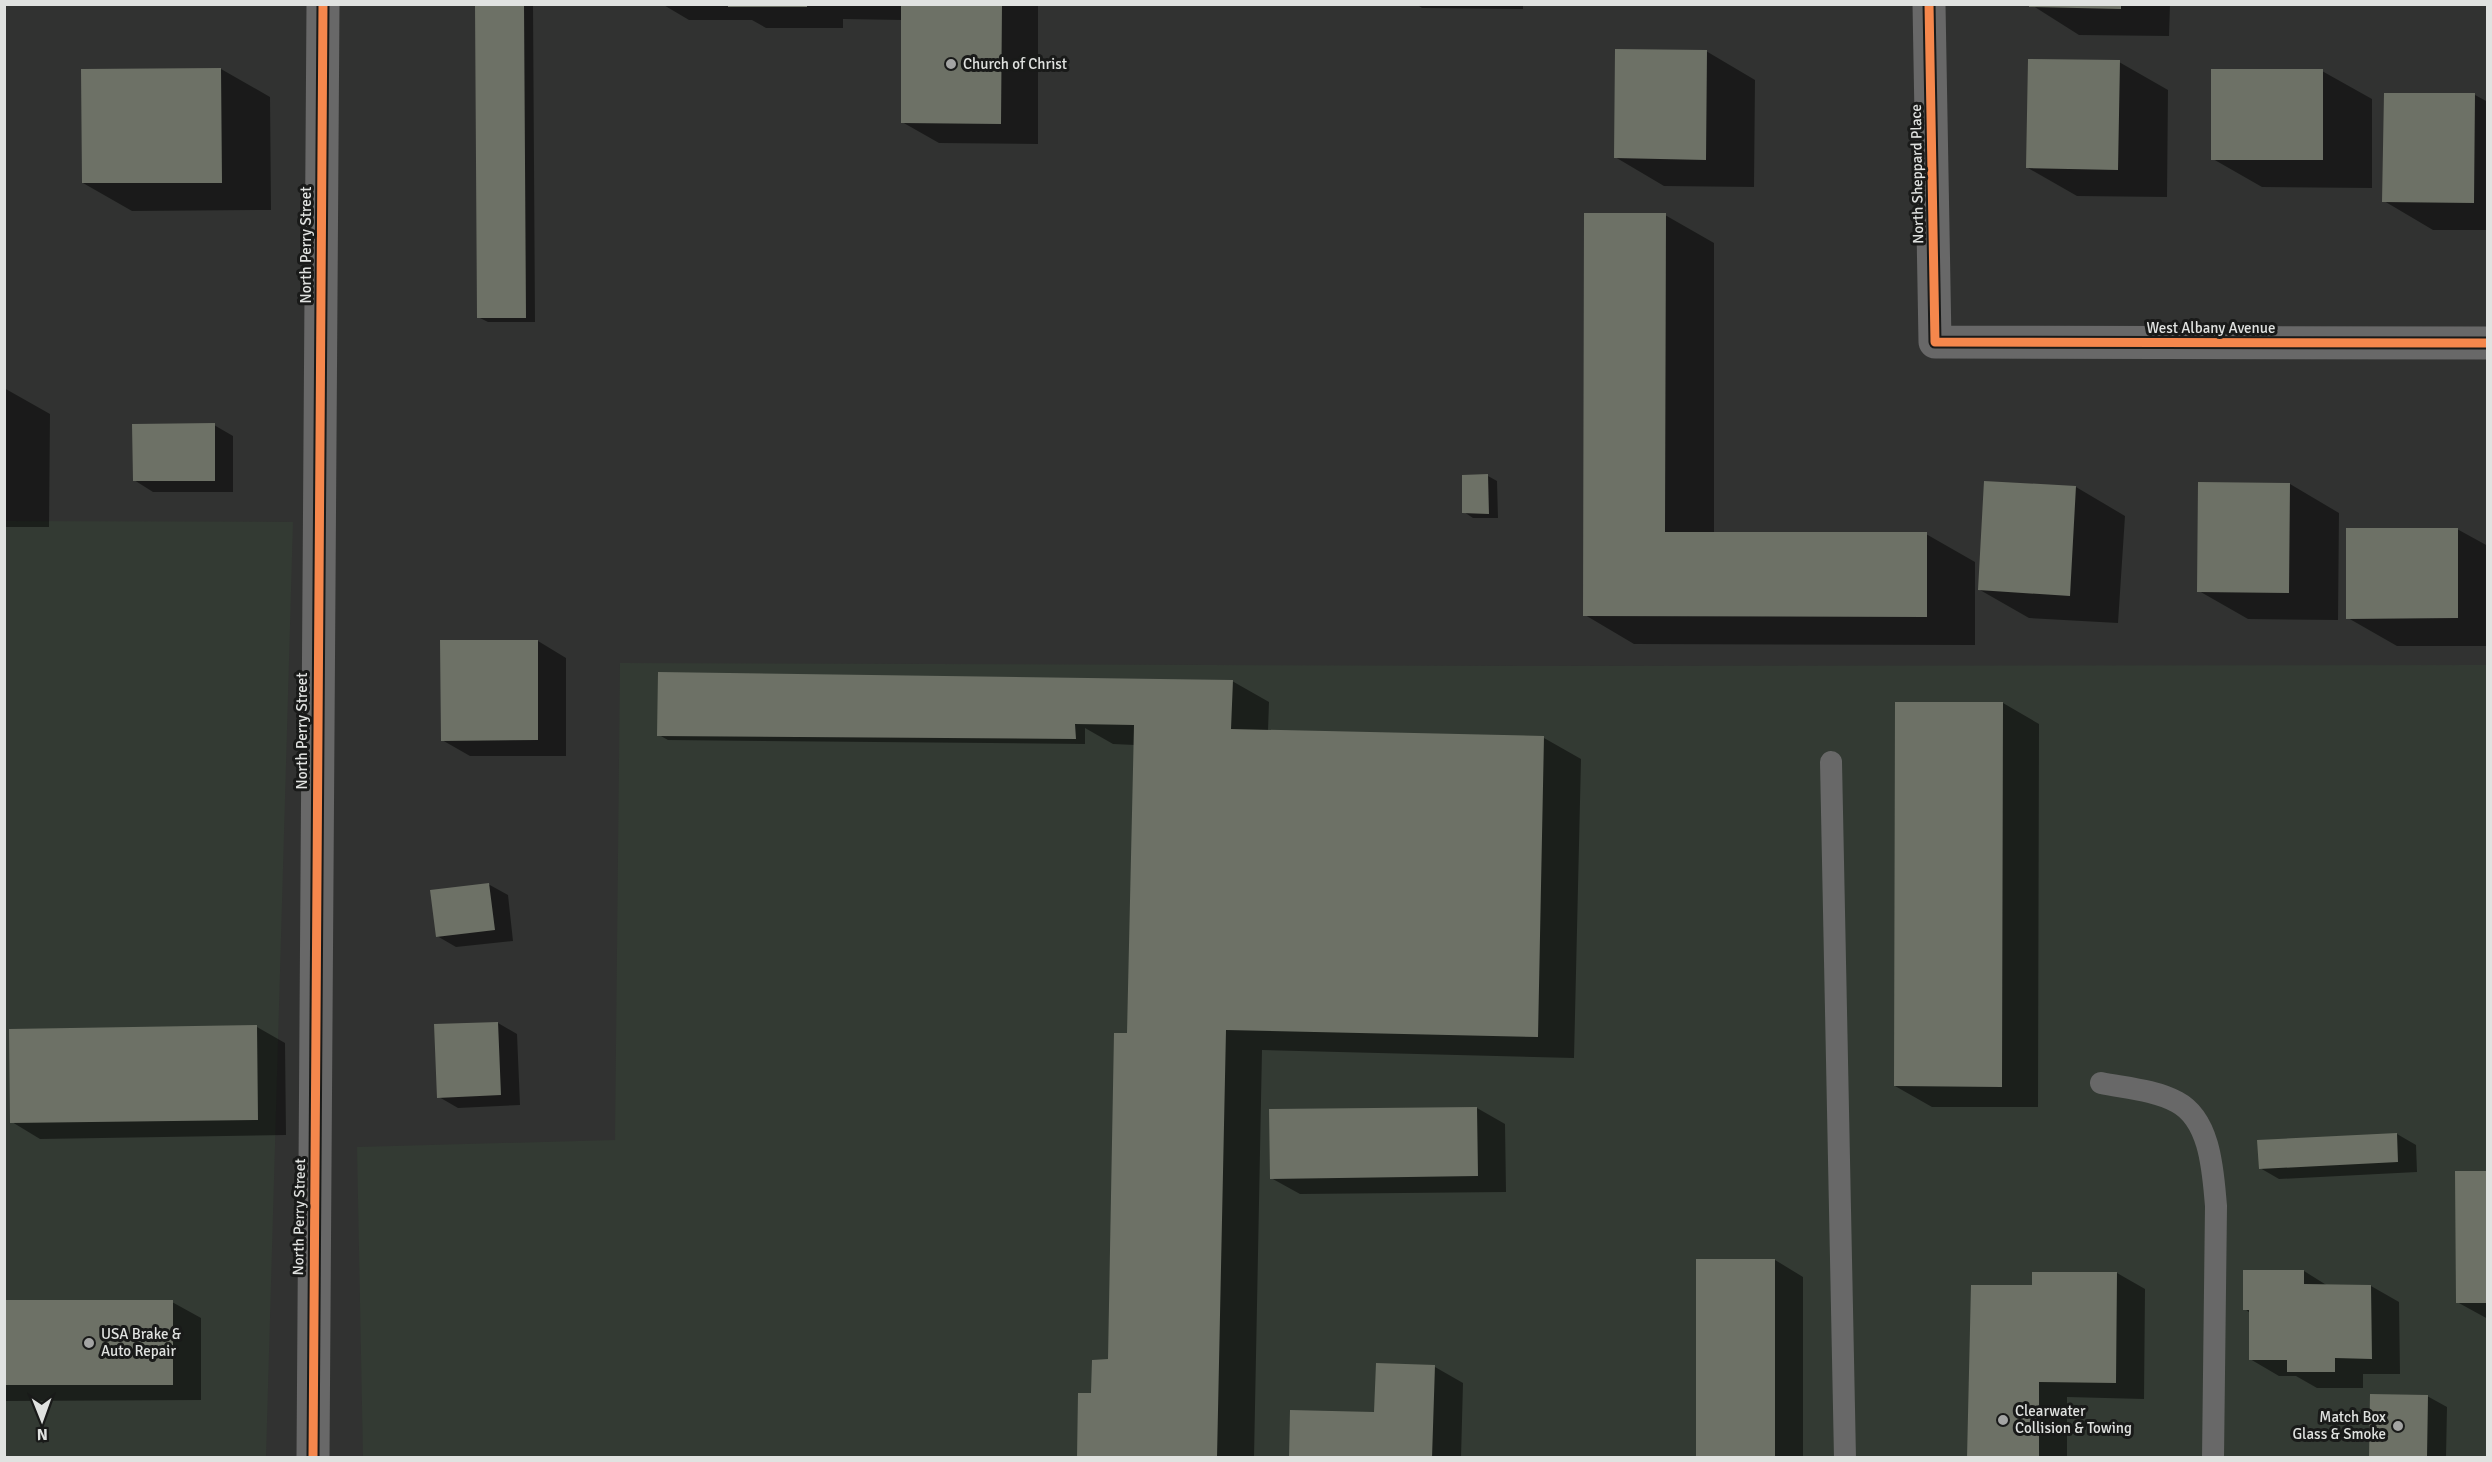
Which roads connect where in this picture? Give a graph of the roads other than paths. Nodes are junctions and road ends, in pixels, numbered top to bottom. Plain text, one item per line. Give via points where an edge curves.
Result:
1 (323, 4) edge
2 (1929, 4) edge
3 (1935, 342) joint
4 (2487, 343) edge
5 (1831, 762) dead end
6 (2101, 1083) dead end
7 (313, 1458) edge
8 (1845, 1458) edge
9 (2213, 1458) edge

1 - 7 street, North Perry Street
2 - 3 street, North Sheppard Place
3 - 4 street, West Albany Avenue
5 - 8 lane
6 - 9 lane via 2157,1094 2179,1103 2196,1120 2206,1142 2216,1206

